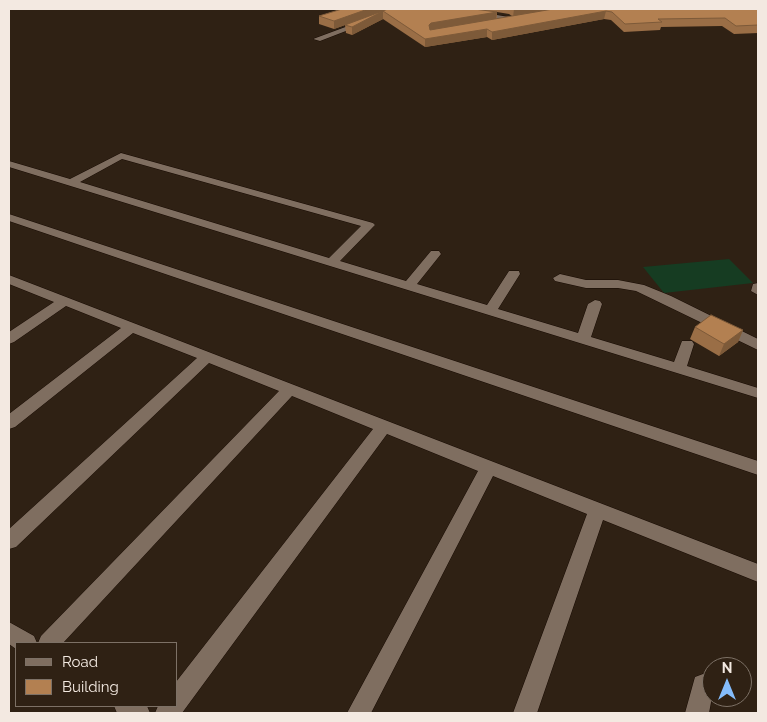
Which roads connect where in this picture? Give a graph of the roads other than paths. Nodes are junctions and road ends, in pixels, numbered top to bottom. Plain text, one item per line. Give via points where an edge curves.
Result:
1 (400, 9) edge
2 (449, 9) edge
3 (533, 18) edge
4 (524, 20) junction
5 (497, 25) edge
6 (318, 39) dead end
7 (9, 164) edge
8 (71, 183) junction
9 (9, 217) edge
10 (435, 254) dead end
11 (331, 263) junction
12 (514, 274) dead end
13 (560, 278) dead end
14 (9, 279) edge
15 (408, 287) junction
16 (64, 301) junction
17 (595, 304) dead end
18 (490, 312) junction
19 (131, 327) junction
20 (9, 339) edge
21 (583, 340) junction
22 (687, 344) dead end
23 (758, 345) edge
24 (207, 357) junction
25 (679, 369) junction
26 (290, 389) junction
27 (758, 393) edge
28 (9, 423) edge
29 (384, 426) junction
30 (489, 467) junction
31 (758, 468) edge
32 (598, 509) junction
33 (9, 541) edge
34 (758, 573) edge
35 (9, 632) edge
36 (24, 642) edge
37 (51, 642) edge
38 (702, 690) edge
39 (178, 698) edge
40 (359, 713) edge
41 (526, 713) edge
42 (697, 713) edge

1 - 6 street
2 - 4 street
3 - 4 street
4 - 5 street
7 - 8 street
8 - 11 street
8 - 11 street via 120,156 369,225
9 - 31 street
10 - 15 street
11 - 15 street
12 - 18 street
13 - 23 street via 586,284 639,288
14 - 16 street
15 - 18 street
16 - 19 street
16 - 20 street
17 - 21 street
18 - 21 street
19 - 24 street
19 - 28 street
21 - 25 street
22 - 25 street
24 - 26 street
24 - 33 street
25 - 27 street
26 - 29 street
26 - 37 street
29 - 30 street
29 - 39 street
30 - 32 street
30 - 40 street
32 - 34 street
32 - 41 street
35 - 36 street
38 - 42 street

